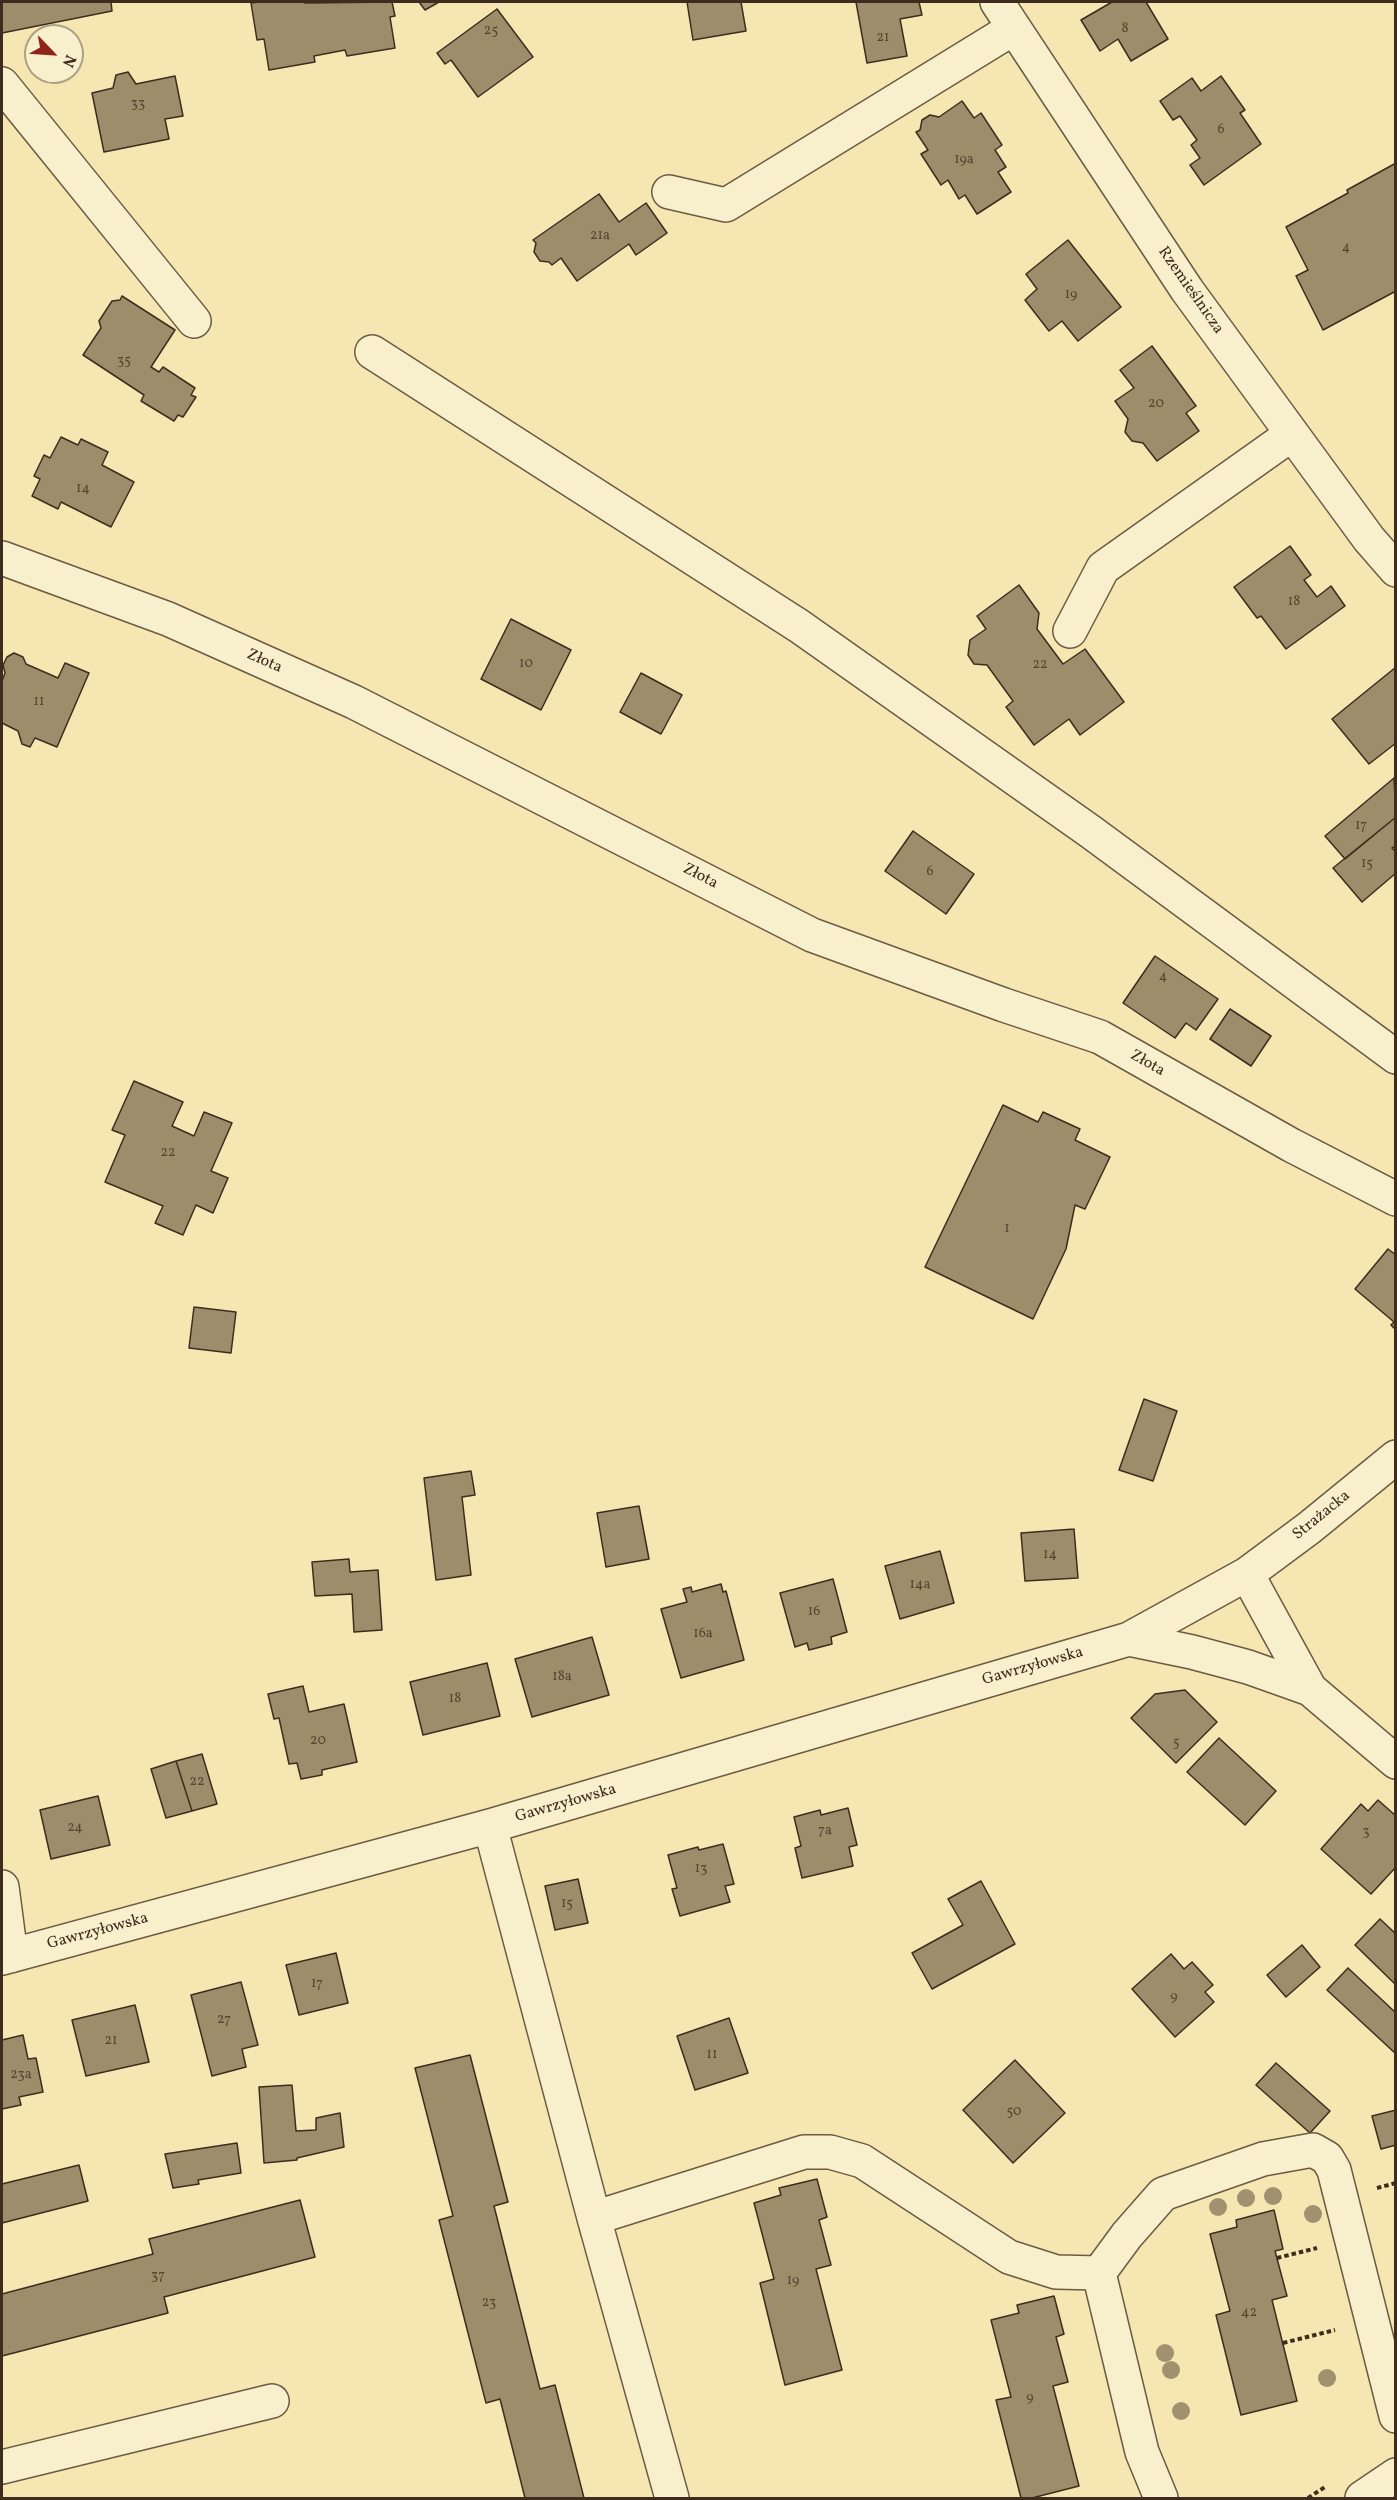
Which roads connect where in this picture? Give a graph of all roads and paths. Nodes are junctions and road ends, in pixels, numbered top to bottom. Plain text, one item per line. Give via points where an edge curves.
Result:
1 (1006, 15) edge
2 (2, 84) edge
3 (669, 192) dead end
4 (194, 321) dead end
5 (372, 352) dead end
6 (1292, 434) junction
7 (2, 558) edge
8 (1395, 570) edge
9 (1070, 631) dead end
10 (1395, 1057) edge
11 (1395, 1199) edge
12 (1395, 1457) edge
13 (1247, 1574) junction
14 (1128, 1639) junction
15 (1310, 1689) junction
16 (1395, 1762) edge
17 (490, 1826) junction
18 (2, 1887) edge
19 (6, 1957) edge
20 (594, 2218) junction
21 (1098, 2273) junction
22 (272, 2401) dead end
23 (1395, 2416) edge
24 (2, 2467) edge
25 (1395, 2475) edge
26 (672, 2499) edge
27 (1161, 2499) edge
28 (1362, 2499) edge

1 - 3 street via 726,206
1 - 6 street, Rzemieślnicza via 1187,290
2 - 4 street
5 - 10 street via 799,626 1091,832
6 - 8 street, Rzemieślnicza
6 - 9 street via 1103,568
7 - 11 street, Złota via 168,619 354,702 812,934 1100,1037
12 - 13 street, Strażacka
13 - 14 street, Gawrzyłowska
13 - 15 street, Gawrzyłowska
14 - 15 street, Gawrzyłowska via 1248,1667
14 - 17 street, Gawrzyłowska
15 - 16 street, Gawrzyłowska
17 - 19 street, Gawrzyłowska
17 - 20 street
18 - 19 street
20 - 21 street via 804,2152 830,2152 862,2162 1010,2257 1056,2272
20 - 26 street
21 - 23 street via 1163,2194 1263,2158 1313,2150 1327,2158 1334,2170
21 - 27 street via 1142,2452
22 - 24 street
25 - 28 street

